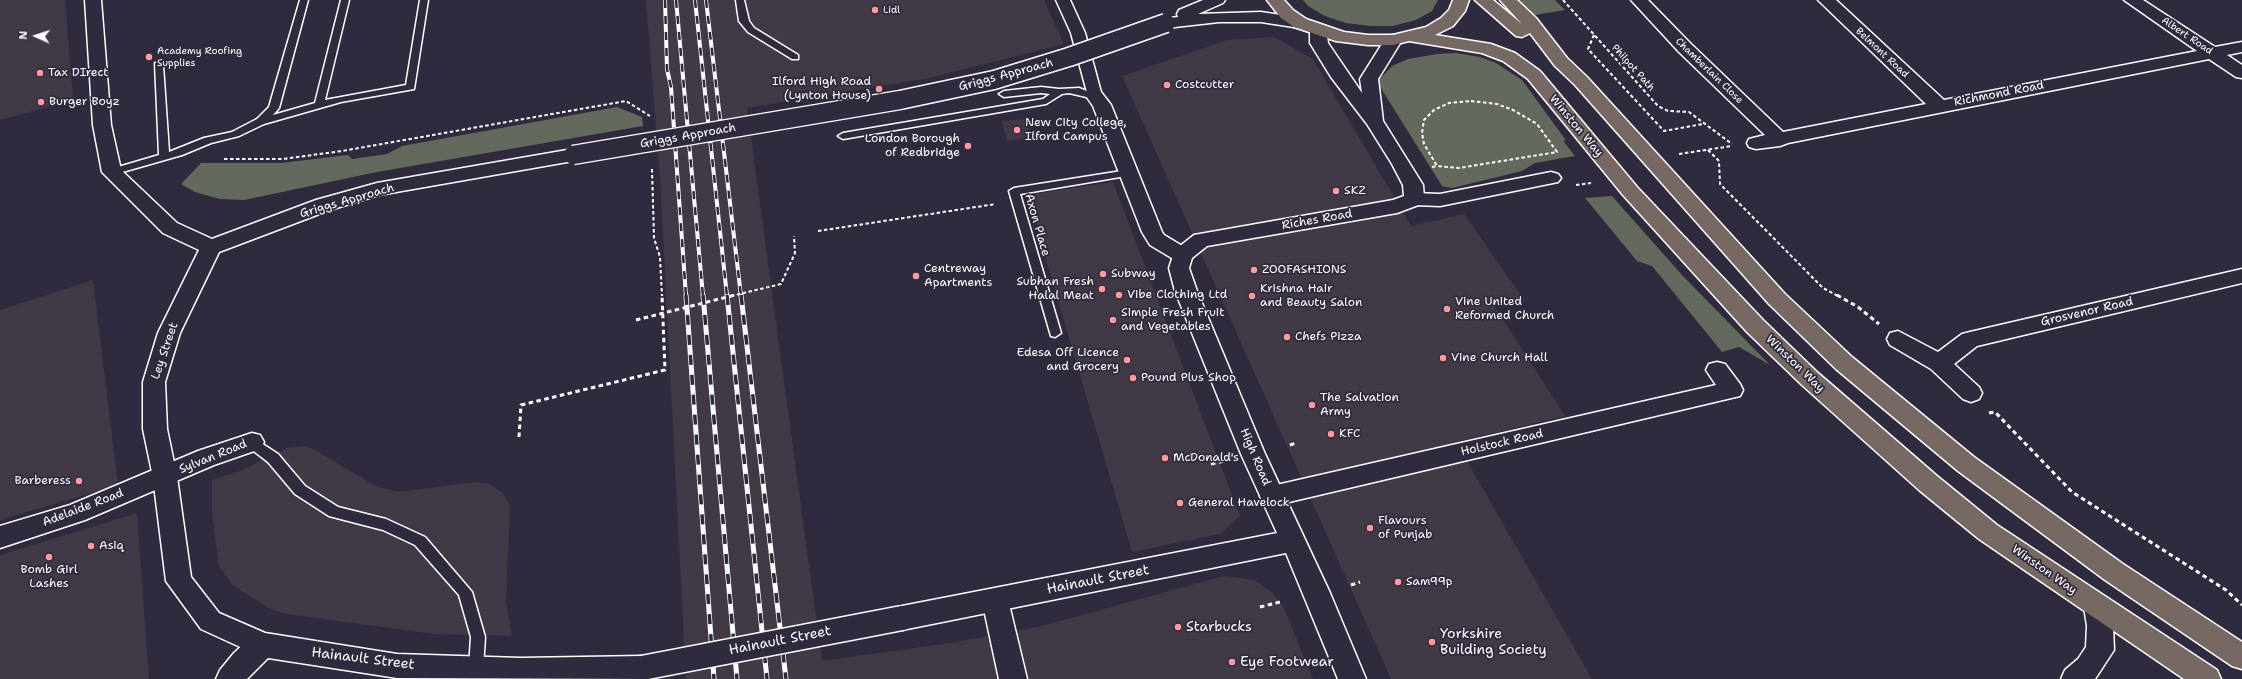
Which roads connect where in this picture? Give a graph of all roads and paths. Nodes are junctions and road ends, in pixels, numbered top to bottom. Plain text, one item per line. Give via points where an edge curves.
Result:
1 (93, 0) edge
2 (304, 0) edge
3 (345, 0) edge
4 (424, 0) edge
5 (740, 0) edge
6 (1063, 0) edge
7 (1217, 0) edge
8 (1275, 0) edge
9 (1461, 0) edge
10 (1483, 0) edge
11 (1508, 0) edge
12 (1563, 0) edge
13 (1639, 0) edge
14 (1826, 0) edge
15 (2132, 0) edge
16 (1166, 23) junction
17 (1300, 23) junction
18 (1318, 30) junction
19 (1594, 35) junction
20 (1403, 38) junction
21 (2242, 47) edge
22 (2211, 52) junction
23 (795, 57) dead end
24 (1561, 62) junction
25 (158, 64) dead end
26 (2242, 73) edge
27 (1059, 92) junction
28 (1004, 94) dead end
29 (1096, 96) junction
30 (319, 105) junction
31 (1939, 106) junction
32 (1374, 121) junction
33 (261, 122) junction
34 (650, 123) dead end
35 (1704, 125) junction
36 (843, 136) dead end
37 (1780, 140) junction
38 (1756, 143) dead end
39 (1674, 154) dead end
40 (164, 156) junction
41 (219, 159) dead end
42 (652, 161) dead end
43 (1437, 166) junction
44 (1428, 169) dead end
45 (112, 172) junction
46 (1128, 173) junction
47 (1551, 178) dead end
48 (1414, 199) junction
49 (1017, 201) junction
50 (818, 231) dead end
51 (794, 236) dead end
52 (210, 247) junction
53 (1182, 255) junction
54 (2242, 276) edge
55 (636, 320) dead end
56 (1054, 333) dead end
57 (1898, 339) dead end
58 (1938, 363) junction
59 (1717, 370) dead end
60 (1971, 393) dead end
61 (519, 437) dead end
62 (252, 442) joint
63 (1296, 443) dead end
64 (1290, 445) dead end
65 (1224, 461) dead end
66 (1211, 464) dead end
67 (165, 477) junction
68 (1272, 496) junction
69 (0, 537) edge
70 (1292, 541) junction
71 (1360, 582) dead end
72 (1351, 585) dead end
73 (995, 600) junction
74 (1280, 602) dead end
75 (1260, 607) dead end
76 (2097, 607) junction
77 (262, 645) junction
78 (2242, 657) edge
79 (476, 668) junction
80 (397, 672) edge
81 (230, 679) edge
82 (1014, 679) edge
83 (1352, 679) edge
84 (2075, 679) edge
85 (2207, 679) edge

1 - 45 street via 102,126
2 - 33 lane via 274,108
3 - 30 lane
4 - 30 lane via 411,87 346,97
5 - 23 lane via 744,20 751,30
6 - 29 street via 1078,32
7 - 16 street, Griggs Approach
8 - 17 main road via 1287,14
9 - 20 main road via 1457,11 1447,22 1432,31
10 - 24 main road
11 - 24 main road via 1530,22
12 - 19 path, Philpot Path
13 - 37 street, Chamberlain Close
14 - 31 street, Belmont Road
15 - 22 street, Albert Road
16 - 17 street, Griggs Approach via 1219,17 1261,17
16 - 52 street, Griggs Approach, bridge via 994,80 900,100 377,189 323,205
17 - 18 main road
18 - 20 main road via 1342,37 1368,40
18 - 32 street via 1319,44 1340,77
19 - 35 path, Philpot Path via 1658,106 1668,111 1689,112
19 - 35 path via 1588,49 1664,131
20 - 32 street via 1369,79
20 - 76 main road, Winston Way via 1485,48 1509,57 1534,74 1630,191 1755,326 1810,379 1988,532
21 - 22 street, Richmond Road
22 - 26 street, Albert Road
22 - 31 street, Richmond Road
24 - 78 main road via 1777,299 1844,363 1966,464 2114,572
25 - 40 lane
27 - 28 lane via 1041,90
27 - 29 lane via 1079,91
27 - 36 lane via 1046,101
29 - 46 street via 1102,105
30 - 33 lane
31 - 37 street, Richmond Road
32 - 48 street via 1413,185
33 - 40 lane via 234,134 208,140
34 - 41 path via 650,115 626,101 342,151 284,159
35 - 39 path, Philpot Path via 1734,146
37 - 38 street, Richmond Road
40 - 45 lane
42 - 61 path via 654,238 660,257 665,370 521,405
43 - 43 path via 1459,168 1557,152 1537,124 1497,104 1471,101 1449,104 1434,110 1424,120 1424,144
43 - 44 path
45 - 52 street via 170,228
46 - 49 lane, Axon Place via 1014,191
46 - 53 street via 1157,240
47 - 48 street, Riches Road via 1440,200
48 - 53 street, Riches Road via 1397,206 1201,240
49 - 50 path
49 - 56 lane, Axon Place
51 - 55 path, bridge via 794,253 782,284
52 - 67 street, Ley Street via 169,332 154,382 155,429
53 - 68 street, High Road via 1179,268 1186,291 1252,454
54 - 58 street, Grosvenor Road via 1970,340
57 - 58 street
58 - 60 street
59 - 68 street, Holstock Road via 1742,388
62 - 67 street, Sylvan Road via 206,458
62 - 79 lane, Sylvan Road via 274,458 300,490 334,512 386,525 420,541 465,592 478,636
63 - 64 path
65 - 66 path
67 - 69 street, Adelaide Road via 76,513
67 - 77 street, Ley Street via 179,581 210,621
68 - 70 street, High Road
70 - 73 street, Hainault Street
70 - 83 street, High Road
71 - 72 path
73 - 79 street, Hainault Street, bridge via 642,668 520,671
73 - 82 street
74 - 75 path
76 - 84 street via 2100,650 2088,668
76 - 85 main road, Winston Way
77 - 80 street, Hainault Street
77 - 81 street
79 - 80 street, Hainault Street

